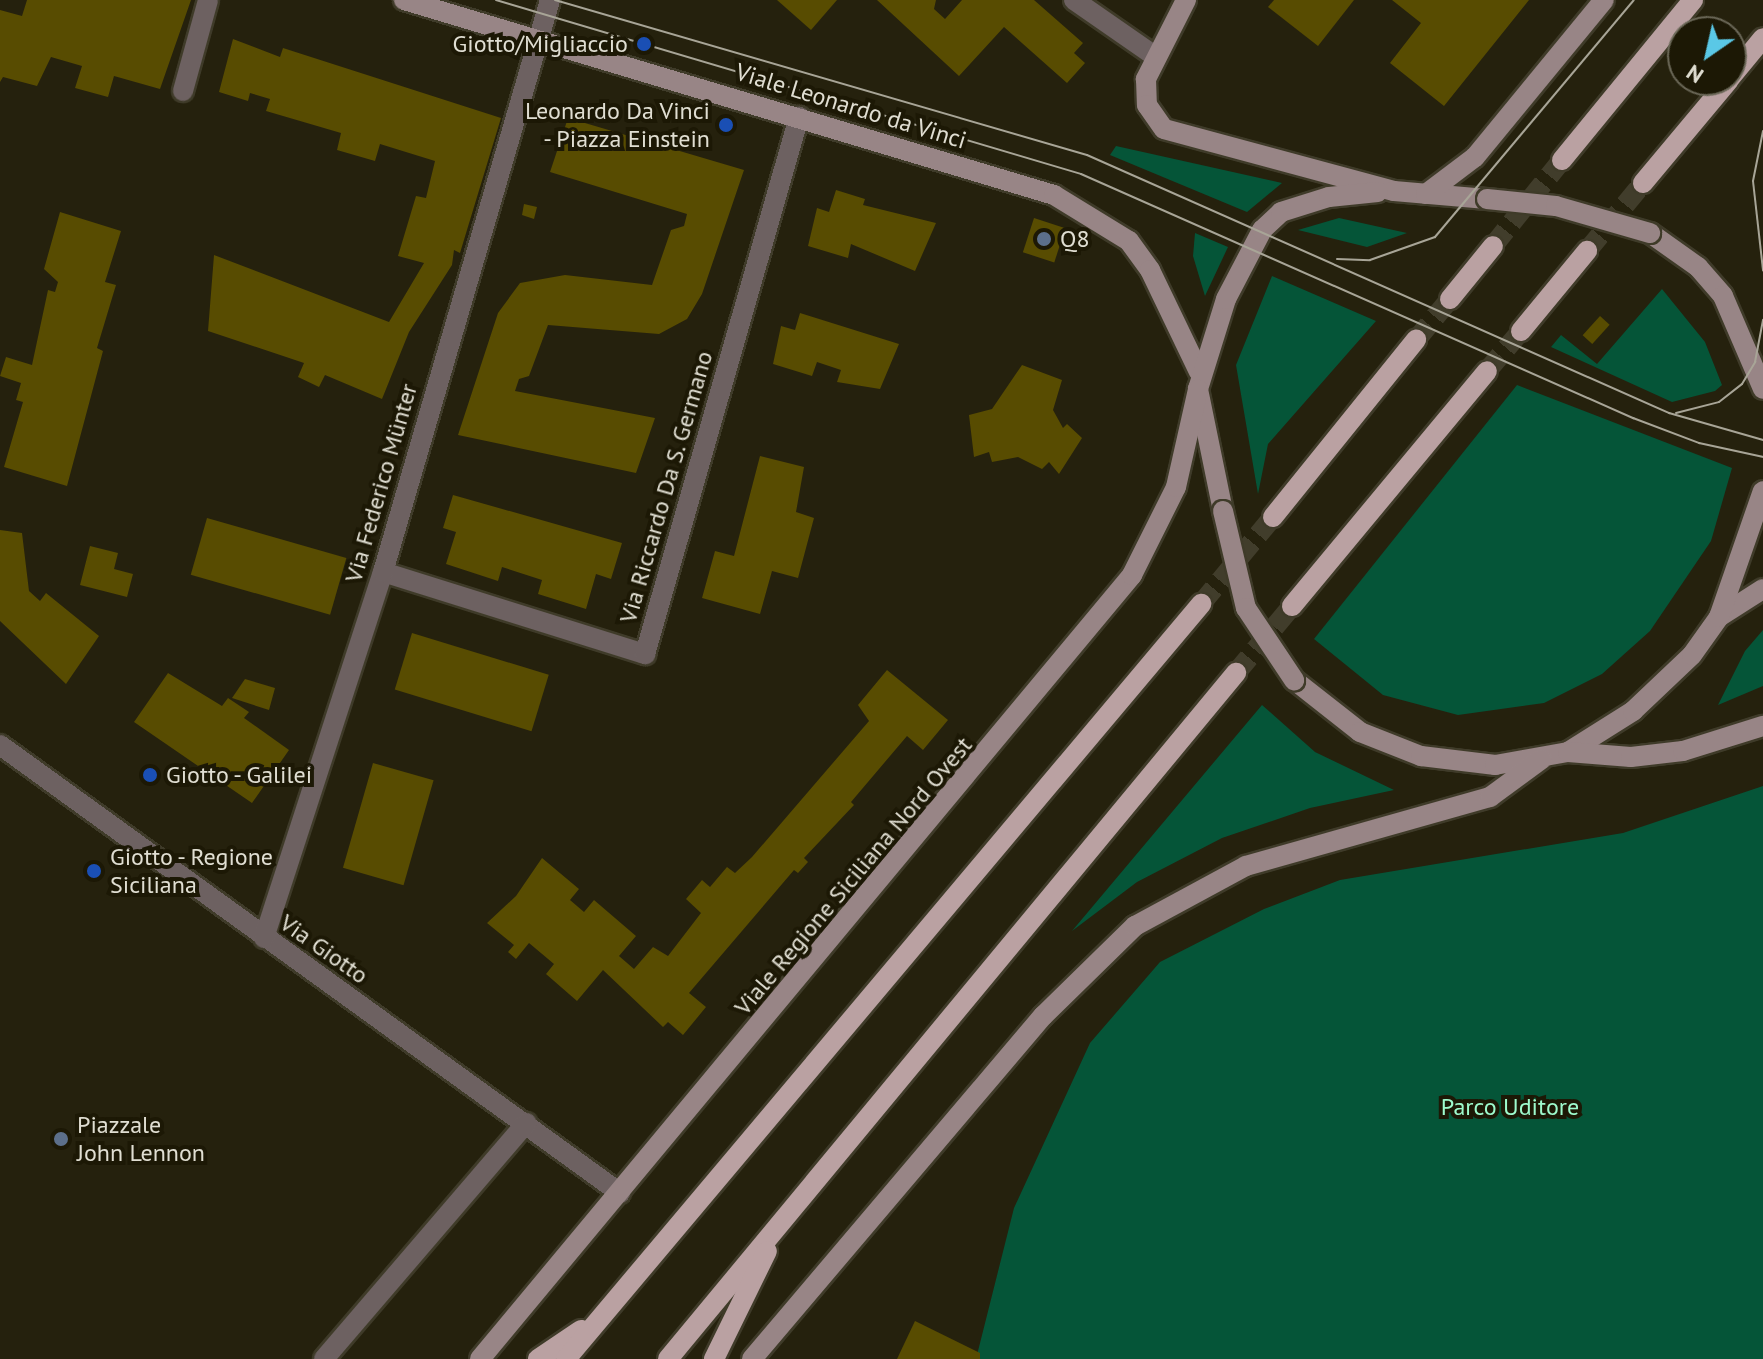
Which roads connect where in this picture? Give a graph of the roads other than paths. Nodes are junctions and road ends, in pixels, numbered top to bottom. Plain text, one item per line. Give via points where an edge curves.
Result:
1 (208, 0) edge
2 (404, 0) edge
3 (550, 0) edge
4 (1074, 0) edge
5 (1186, 0) edge
6 (1604, 0) edge
7 (1693, 0) edge
8 (1763, 38) edge
9 (538, 40) junction
10 (1156, 57) junction
11 (1747, 57) edge
12 (183, 91) dead end
13 (1715, 96) edge
14 (799, 117) junction
15 (1562, 160) tunnel mouth
16 (1643, 183) tunnel mouth
17 (1394, 191) junction
18 (1422, 196) junction
19 (1493, 246) tunnel mouth
20 (1587, 251) tunnel mouth
21 (1450, 299) tunnel mouth
22 (1521, 331) tunnel mouth
23 (1416, 340) tunnel mouth
24 (1756, 348) edge
25 (1487, 371) tunnel mouth
26 (1198, 380) junction
27 (1763, 389) edge
28 (1763, 491) edge
29 (1273, 517) tunnel mouth
30 (383, 572) junction
31 (1763, 589) edge
32 (1201, 604) tunnel mouth
33 (1292, 606) tunnel mouth
34 (1719, 617) junction
35 (1236, 673) tunnel mouth
36 (1763, 726) edge
37 (0, 745) edge
38 (1568, 752) junction
39 (1542, 759) junction
40 (264, 938) junction
41 (526, 1123) junction
42 (620, 1193) junction
43 (782, 1222) junction
44 (601, 1316) junction
45 (324, 1359) edge
46 (480, 1359) edge
47 (538, 1359) edge
48 (566, 1359) edge
49 (668, 1359) edge
50 (714, 1359) edge
51 (752, 1359) edge

1 - 12 street
2 - 9 street, Viale Leonardo da Vinci
3 - 9 street, Via Federico Münter
4 - 10 street
5 - 10 street
6 - 18 street via 1475,157
7 - 15 main road
8 - 11 main road
9 - 14 street, Viale Leonardo da Vinci
9 - 30 street, Via Federico Münter
10 - 17 street via 1146,79 1154,118 1177,137
13 - 16 main road
14 - 26 street, Viale Leonardo da Vinci via 1054,195 1101,219 1150,270
14 - 30 street, Via Riccardo Da S. Germano via 645,654
17 - 18 street
17 - 26 street, Viale Regione Siciliana Nord Ovest via 1317,200 1272,219 1226,299
18 - 24 street, bridge via 1556,206 1650,233 1698,267
19 - 21 main road
20 - 22 main road
23 - 29 main road
24 - 27 street
25 - 33 main road
26 - 39 street, Viale Leonardo da Vinci, bridge via 1246,608 1294,680 1360,732 1421,756 1495,765
26 - 42 street, Viale Regione Siciliana Nord Ovest via 1176,487 1132,575
28 - 34 street via 1749,545
30 - 40 street, Via Federico Münter
31 - 34 street
32 - 44 main road
34 - 38 street via 1664,686
35 - 43 main road
36 - 38 street via 1683,751 1631,757
37 - 40 street, Via Giotto
38 - 39 street
39 - 51 street via 1490,797 1246,866 1135,926 1052,1006
40 - 41 street, Via Giotto
41 - 42 street, Via Giotto
41 - 45 street
42 - 46 street, Viale Regione Siciliana Nord Ovest
43 - 49 main road
43 - 50 main road
44 - 47 main road
44 - 48 main road

